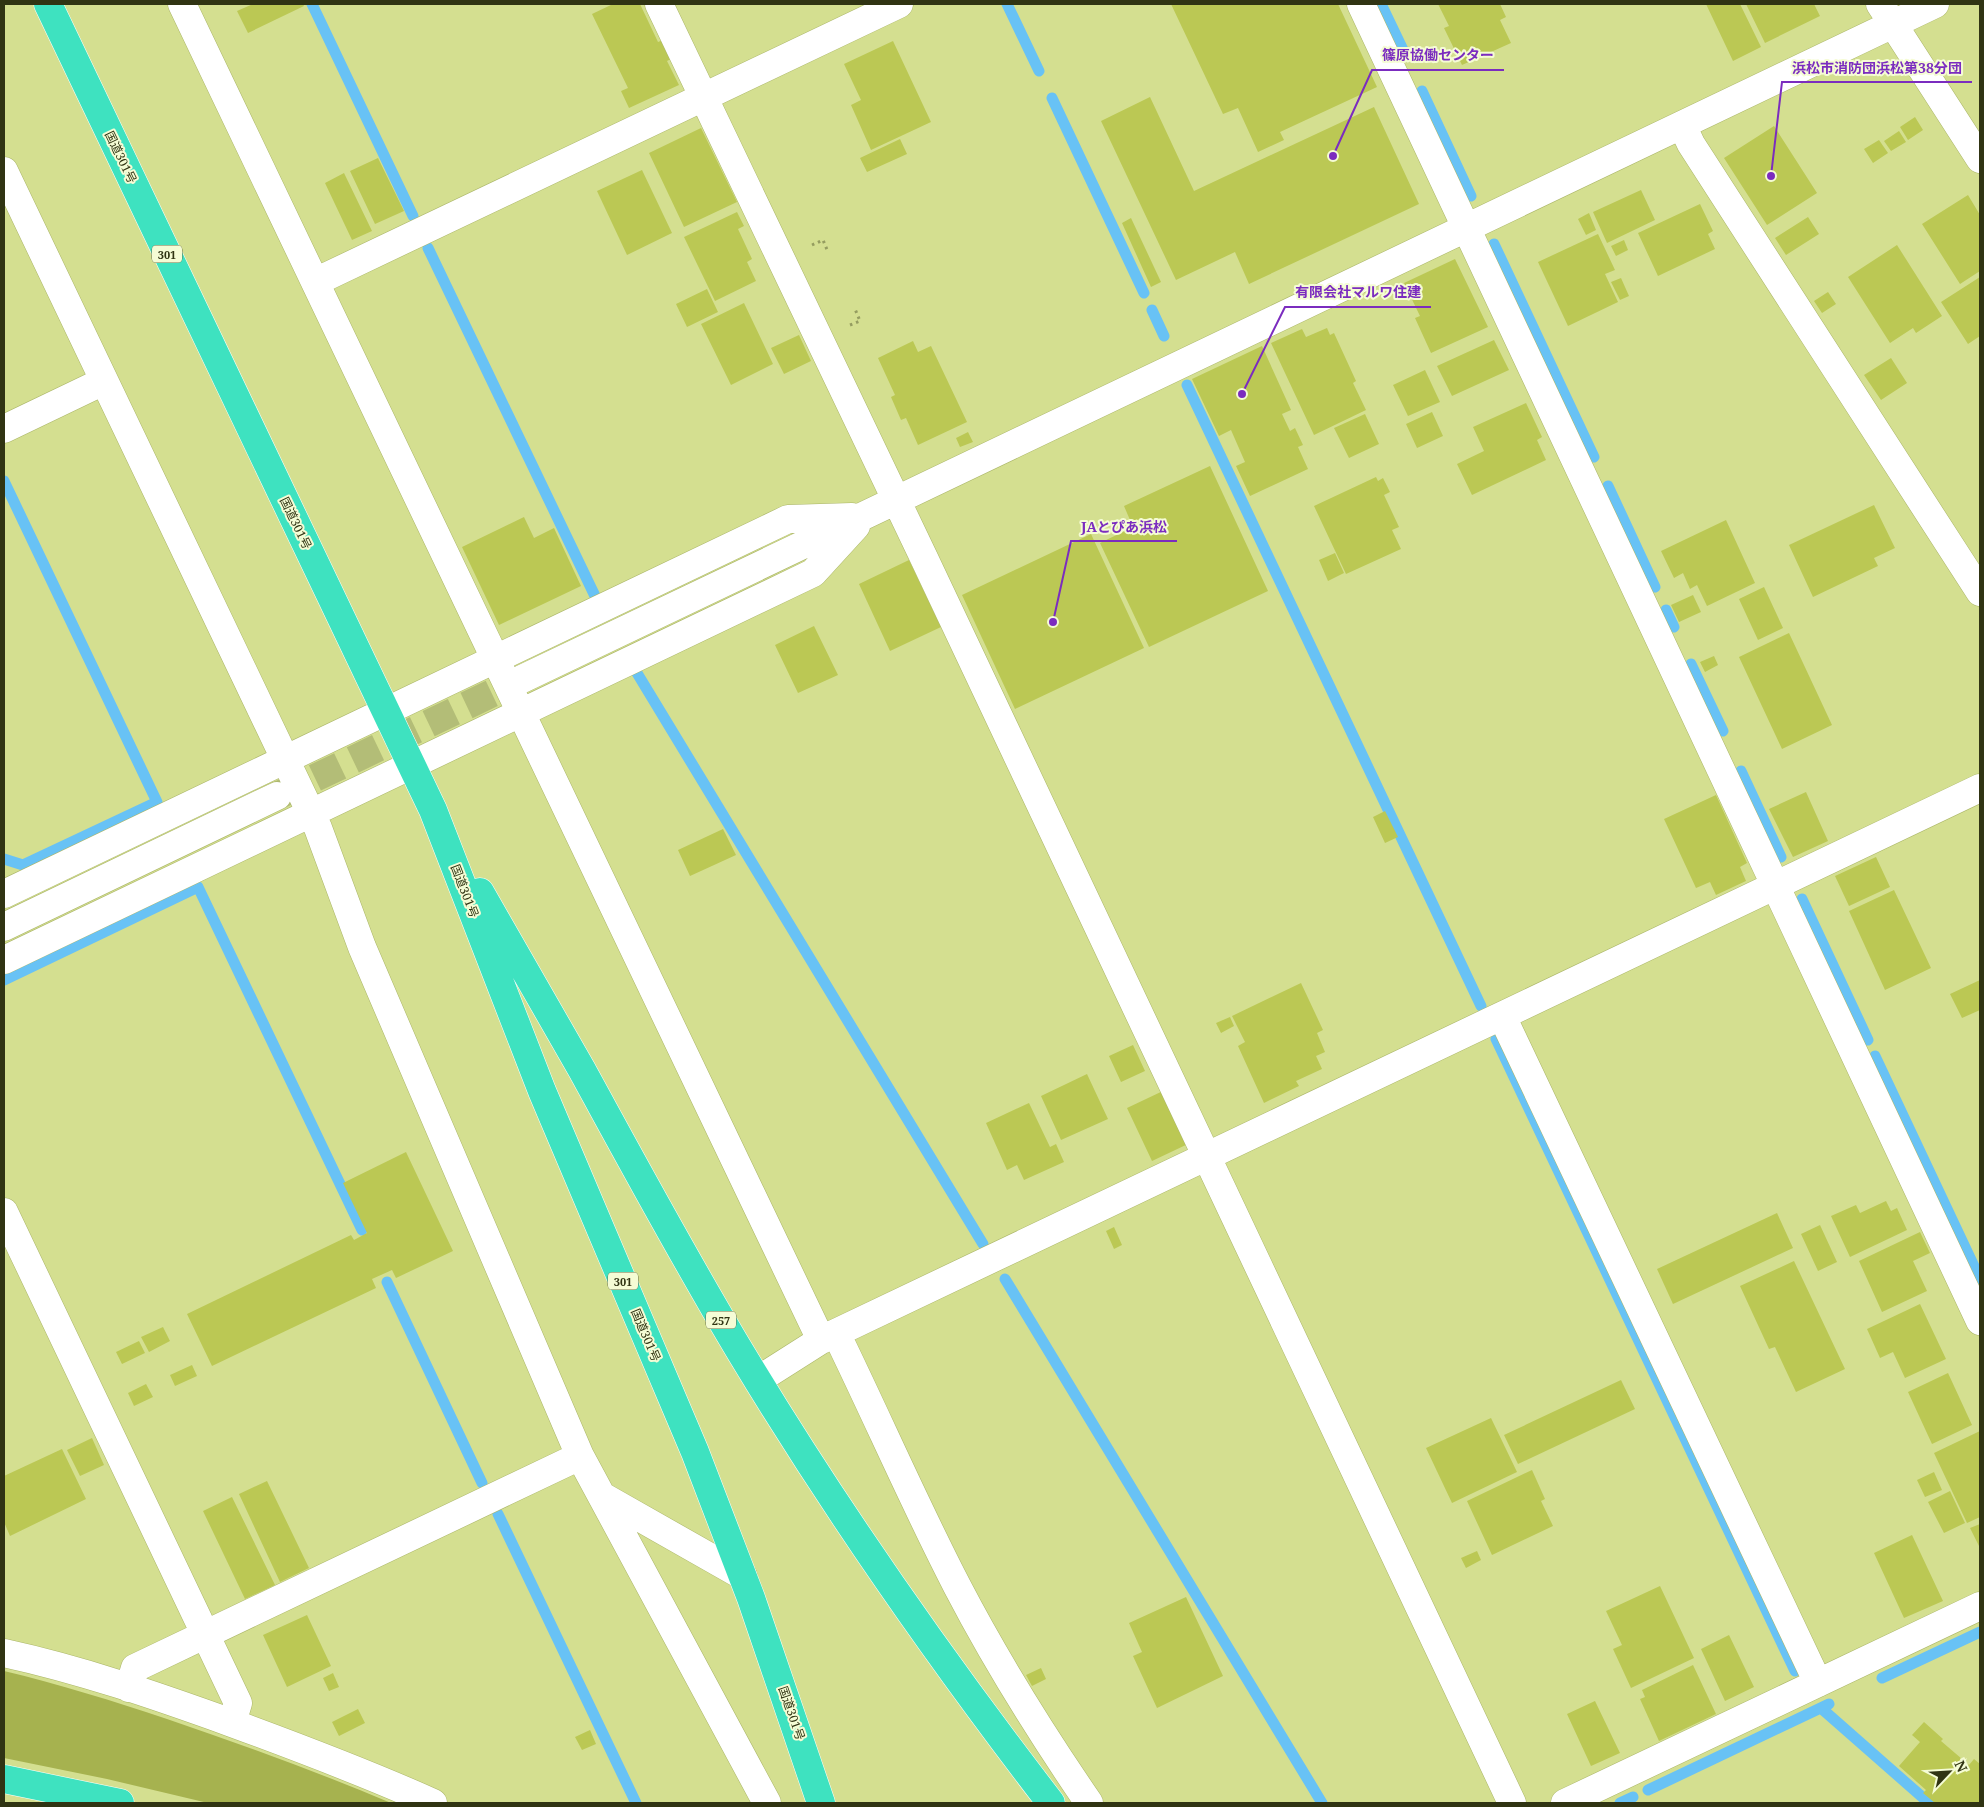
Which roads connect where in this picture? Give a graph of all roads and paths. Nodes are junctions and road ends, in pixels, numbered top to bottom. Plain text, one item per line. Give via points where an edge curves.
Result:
1 (48, 4) edge
2 (182, 4) edge
3 (659, 4) edge
4 (899, 4) edge
5 (1361, 4) edge
6 (1935, 4) edge
7 (1887, 14) edge
8 (704, 96) junction
9 (1682, 125) junction
10 (1980, 159) edge
11 (4, 171) edge
12 (1466, 228) junction
13 (315, 282) junction
14 (104, 381) junction
15 (4, 430) edge
16 (896, 500) junction
17 (864, 516) junction
18 (1980, 592) edge
19 (495, 659) junction
20 (522, 679) tunnel mouth
21 (386, 712) junction
22 (521, 713) junction
23 (285, 760) junction
24 (412, 765) junction
25 (1980, 788) edge
26 (277, 796) tunnel mouth
27 (433, 810) junction
28 (311, 813) junction
29 (1776, 886) junction
30 (4, 894) edge
31 (4, 927) edge
32 (4, 960) edge
33 (1502, 1016) junction
34 (1207, 1157) junction
35 (4, 1212) edge
36 (1980, 1321) edge
37 (829, 1337) junction
38 (758, 1380) junction
39 (580, 1456) junction
40 (602, 1496) junction
41 (743, 1576) junction
42 (1980, 1606) edge
43 (206, 1634) junction
44 (4, 1653) edge
45 (1818, 1683) junction
46 (129, 1688) junction
47 (232, 1723) junction
48 (4, 1779) edge
49 (120, 1803) edge
50 (433, 1803) edge
51 (767, 1803) edge
52 (822, 1803) edge
53 (1051, 1803) edge
54 (1088, 1803) edge
55 (1512, 1803) edge
56 (1565, 1803) edge

1 - 21 highway, 国道301号 / 301
2 - 13 street
3 - 8 street
4 - 8 street
5 - 12 street
6 - 7 street
7 - 9 street
7 - 10 street
8 - 13 street
8 - 16 street
9 - 12 street
9 - 18 street via 1691,144
11 - 14 street
12 - 16 street
12 - 29 street
13 - 19 street
14 - 15 street
14 - 23 street
16 - 17 street
16 - 34 street
17 - 19 street via 788,519
17 - 20 street
17 - 22 street via 814,573
19 - 21 street
19 - 22 street
21 - 23 street
21 - 24 highway, 国道301号 / 301
22 - 24 street
22 - 37 street
23 - 28 street
23 - 30 street
24 - 27 highway, 国道301号 / 301
24 - 28 street
25 - 29 street
26 - 31 street
27 - 38 highway, 257 via 682,1254
27 - 41 highway, 国道301号 / 301 via 542,1091 684,1426
28 - 32 street
28 - 39 street via 362,947
29 - 33 street
29 - 36 street
33 - 34 street
33 - 45 street
34 - 37 street
34 - 55 street
35 - 43 street
37 - 38 street
37 - 54 street via 957,1586 1004,1670
38 - 53 highway, 257 via 859,1538
39 - 40 street
39 - 43 street
40 - 41 street
40 - 51 street
41 - 52 highway, 国道301号 / 301
42 - 45 street
43 - 46 street via 135,1668
43 - 47 street via 238,1703
44 - 46 street
45 - 56 street
46 - 47 street
47 - 50 street via 302,1748
48 - 49 highway

